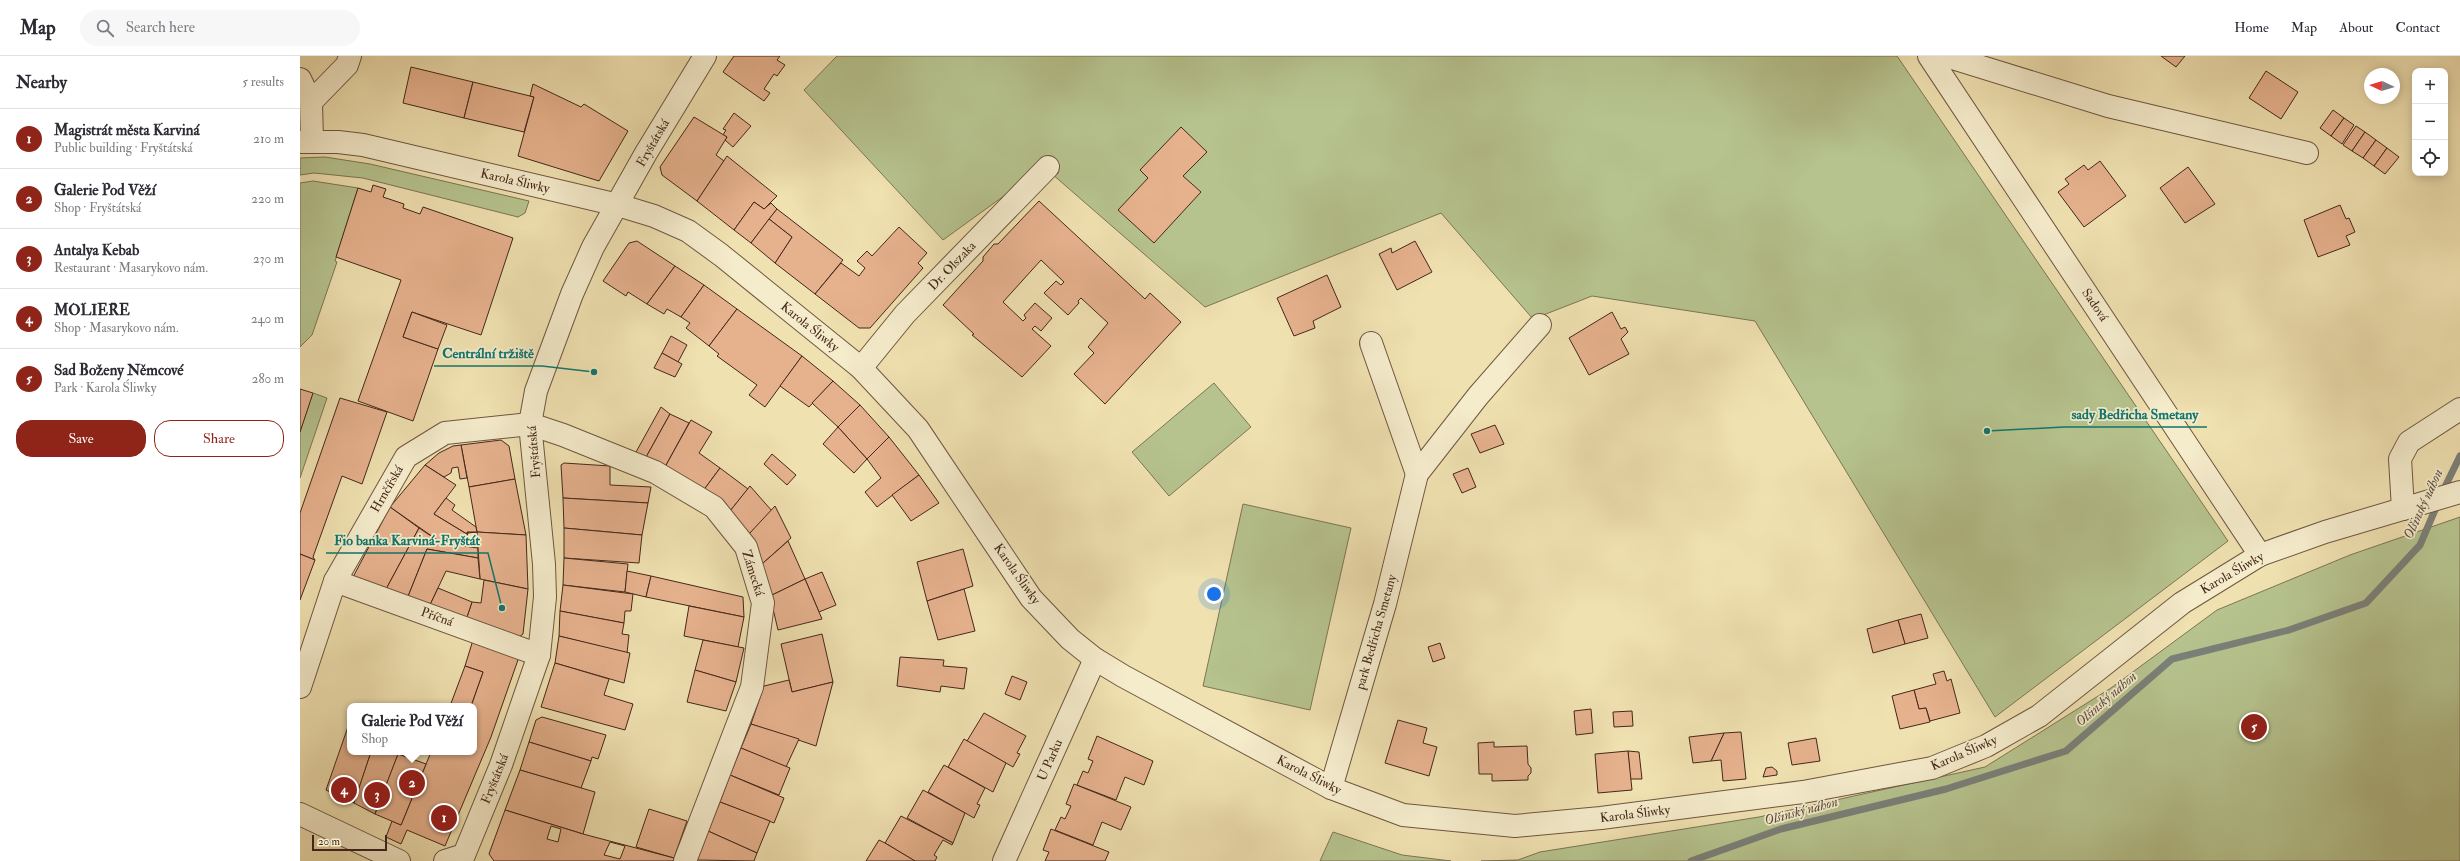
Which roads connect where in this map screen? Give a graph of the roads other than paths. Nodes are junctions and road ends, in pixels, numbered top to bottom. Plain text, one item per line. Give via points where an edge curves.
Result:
1 (350, 56) edge
2 (705, 56) edge
3 (1928, 56) edge
4 (1946, 56) edge
5 (300, 79) edge
6 (311, 102) junction
7 (306, 142) edge
8 (2307, 153) dead end
9 (1048, 167) dead end
10 (618, 206) junction
11 (1540, 325) dead end
12 (1371, 342) dead end
13 (861, 368) junction
14 (2460, 409) edge
15 (530, 424) junction
16 (1417, 474) junction
17 (2460, 492) edge
18 (2403, 509) junction
19 (2260, 555) junction
20 (335, 581) junction
21 (539, 655) junction
22 (1095, 659) junction
23 (300, 687) edge
24 (1331, 788) junction
25 (300, 814) edge
26 (460, 859) edge
27 (399, 861) edge
28 (685, 861) edge
29 (1004, 861) edge

1 - 6 street via 347,65
2 - 10 street, Fryštátská via 646,153
3 - 19 street, Sadová
4 - 8 street via 2108,106
5 - 6 street
6 - 7 street
7 - 10 street, Karola Śliwky via 363,145
9 - 13 street, Dr. Olszaka via 905,314
10 - 13 street, Karola Śliwky via 654,216 688,231
10 - 15 street, Fryštátská via 593,247 572,294 536,391
11 - 16 street, park Bedřicha Smetany via 1478,396
12 - 16 street
13 - 22 street, Karola Śliwky via 918,429 1031,598 1070,640
14 - 18 street via 2409,442 2400,459
15 - 20 street, Hrnčířská via 445,433 406,456
15 - 21 street, Fryštátská via 544,564 545,597
15 - 28 street, Zámecká via 655,472 714,508 746,547 763,603 752,687
16 - 24 street, park Bedřicha Smetany via 1385,604
17 - 18 street, Karola Śliwky
18 - 19 street, Karola Śliwky
19 - 24 street, Karola Śliwky via 2182,603 2039,716 1986,746 1932,768 1795,793 1601,818 1515,826 1403,815
20 - 21 street, Příčná
20 - 23 street, Hrnčířská
21 - 26 street, Fryštátská via 501,765
22 - 24 street, Karola Śliwky
22 - 29 street, U Parku
25 - 27 street

